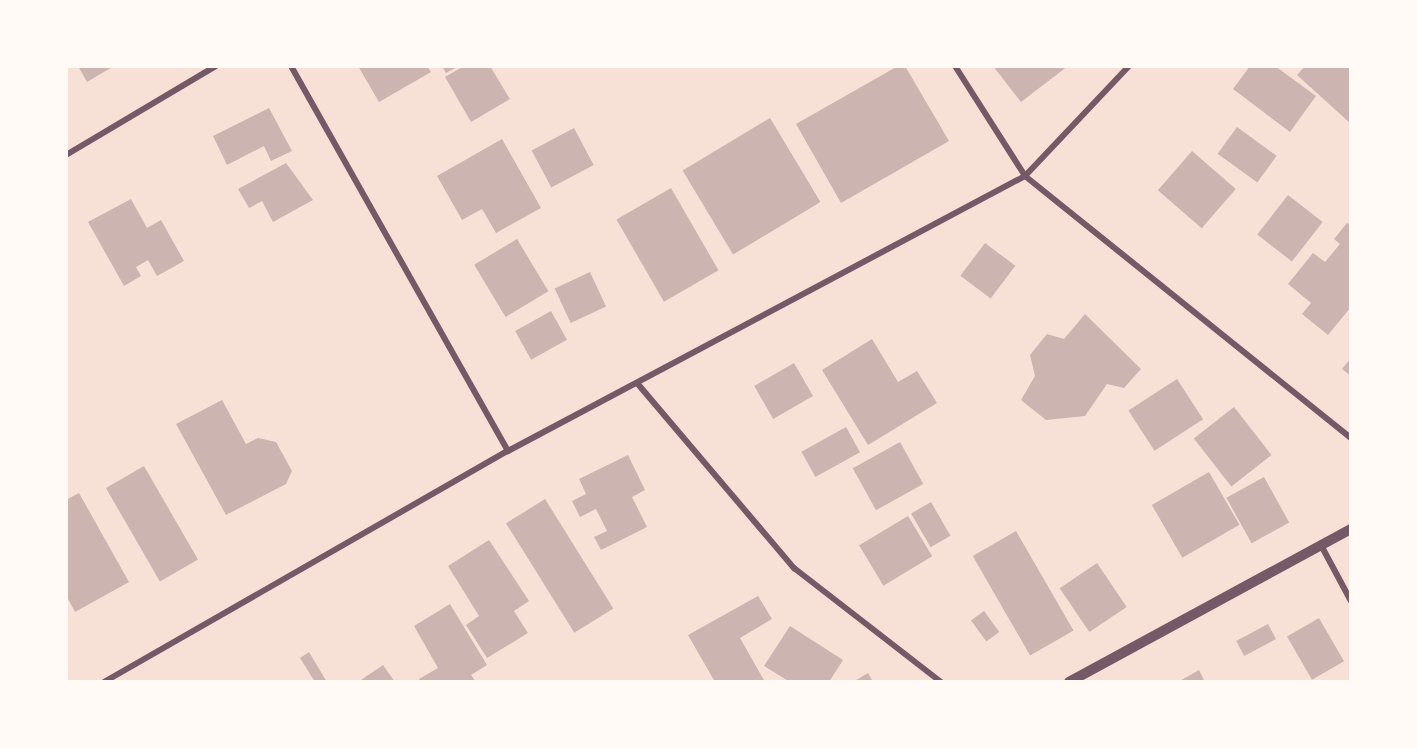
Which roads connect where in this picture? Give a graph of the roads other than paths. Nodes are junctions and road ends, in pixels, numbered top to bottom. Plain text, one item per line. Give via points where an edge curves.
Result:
1 (216, 66) edge
2 (291, 66) edge
3 (955, 66) edge
4 (1129, 66) edge
5 (66, 155) edge
6 (1025, 176) junction
7 (637, 383) junction
8 (1351, 438) edge
9 (508, 451) junction
10 (1351, 529) edge
11 (1322, 548) junction
12 (1351, 601) edge
13 (104, 682) edge
14 (941, 682) edge
15 (1069, 682) edge

1 - 5 street
2 - 9 street
3 - 6 street
4 - 6 street
6 - 7 street
6 - 8 street
7 - 9 street
7 - 14 street via 794,568
9 - 13 street
10 - 11 street
11 - 12 street
11 - 15 street

